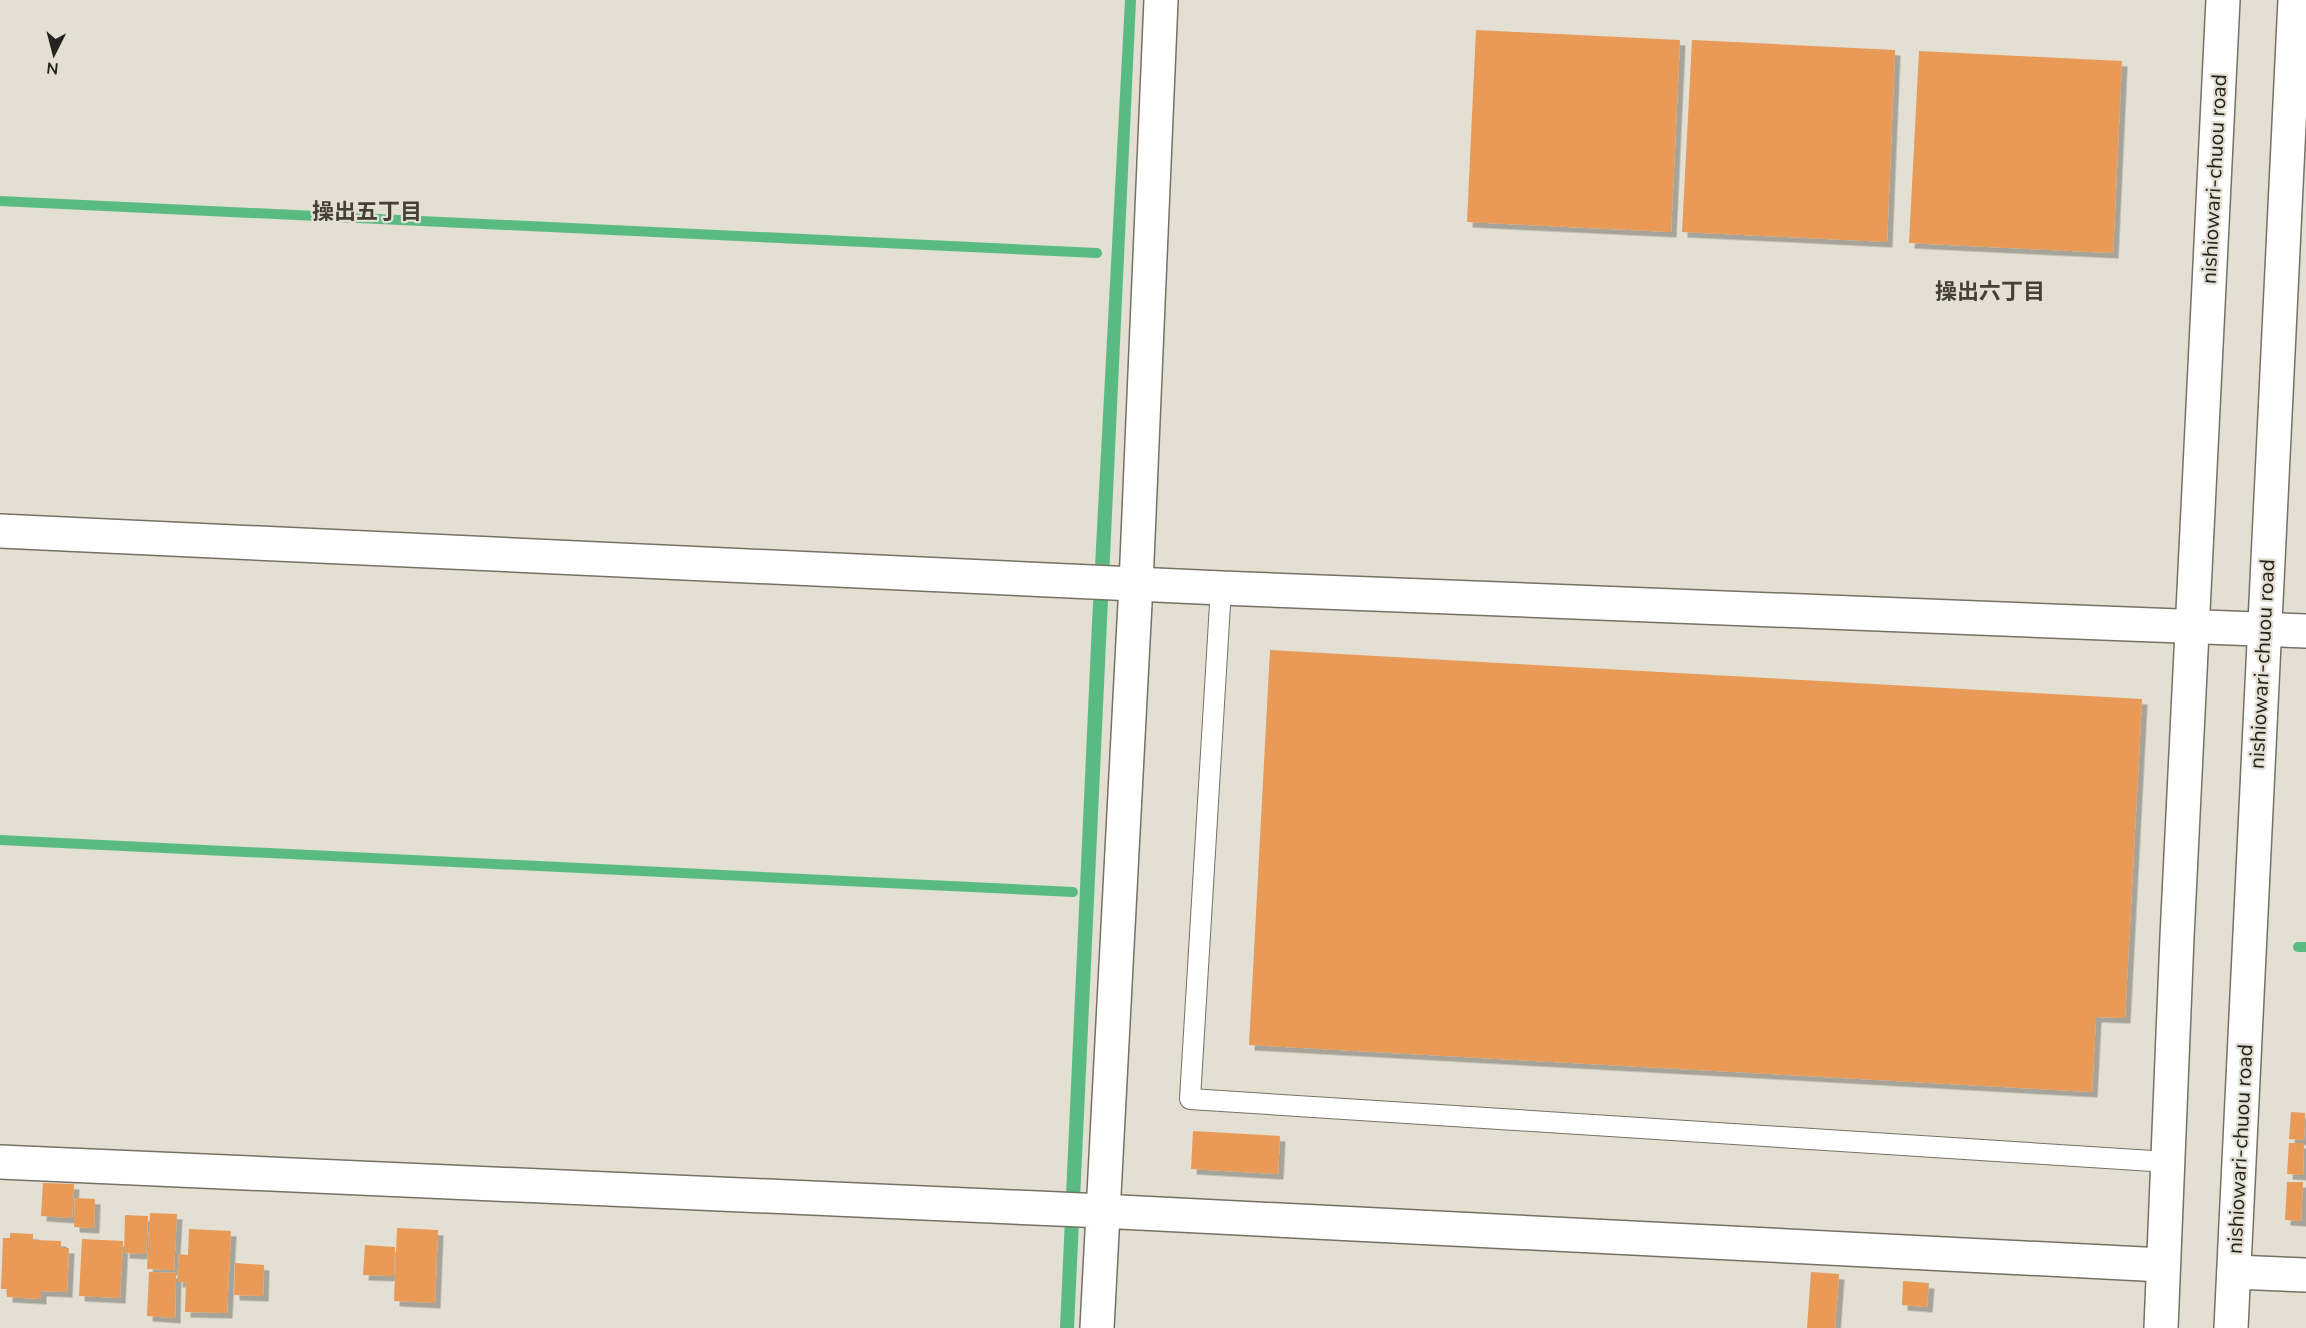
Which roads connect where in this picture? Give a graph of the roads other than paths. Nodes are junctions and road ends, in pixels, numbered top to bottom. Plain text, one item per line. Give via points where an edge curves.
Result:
1 (1161, 0) edge
2 (2223, 0) edge
3 (2295, 0) edge
4 (0, 531) edge
5 (1136, 584) junction
6 (1221, 588) junction
7 (2192, 627) junction
8 (2264, 629) junction
9 (2306, 631) edge
10 (0, 1162) edge
11 (2168, 1162) junction
12 (1078, 1210) junction
13 (2163, 1265) junction
14 (2234, 1272) junction
15 (2306, 1275) edge
16 (1097, 1328) edge
17 (2161, 1328) edge
18 (2231, 1328) edge

1 - 5 street
2 - 7 street, nishiowari-chuou road
3 - 8 street, nishiowari-chuou road
4 - 5 street
5 - 6 street
5 - 12 street
6 - 7 street
6 - 11 lane via 1190,1099
7 - 8 street
7 - 11 street, nishiowari-chuou road
8 - 9 street
8 - 14 street, nishiowari-chuou road
10 - 12 street
11 - 13 street, nishiowari-chuou road
12 - 13 street
12 - 16 street
13 - 17 street, nishiowari-chuou road
14 - 15 street
14 - 18 street, nishiowari-chuou road

